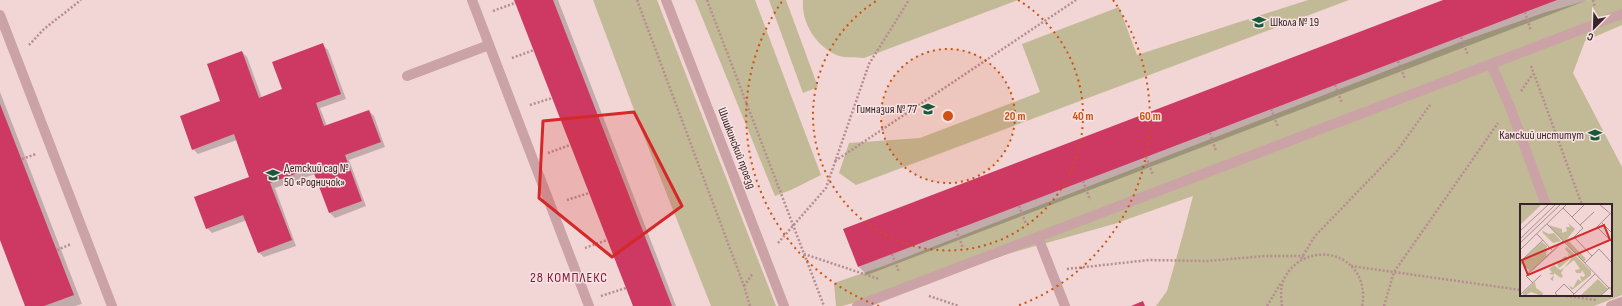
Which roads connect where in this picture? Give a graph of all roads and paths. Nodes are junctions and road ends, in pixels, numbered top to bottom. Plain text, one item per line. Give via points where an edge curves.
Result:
1 (81, 0) edge
2 (472, 0) edge
3 (636, 0) edge
4 (666, 0) edge
5 (707, 0) edge
6 (909, 0) edge
7 (1076, 0) edge
8 (515, 3) dead end
9 (1622, 14) edge
10 (0, 15) edge
11 (478, 17) junction
12 (489, 45) junction
13 (534, 50) dead end
14 (1525, 51) junction
15 (17, 58) junction
16 (496, 63) junction
17 (1491, 64) junction
18 (1533, 74) junction
19 (406, 76) dead end
20 (1448, 80) junction
21 (552, 98) dead end
22 (1510, 106) junction
23 (514, 110) junction
24 (570, 145) dead end
25 (533, 159) junction
26 (835, 161) junction
27 (589, 193) dead end
28 (1546, 204) edge
29 (1582, 204) edge
30 (551, 205) junction
31 (793, 226) junction
32 (1038, 237) junction
33 (607, 240) dead end
34 (569, 254) junction
35 (804, 254) junction
36 (1303, 257) junction
37 (1351, 266) junction
38 (1051, 271) junction
39 (1394, 272) junction
40 (1283, 280) junction
41 (626, 288) dead end
42 (905, 288) junction
43 (1520, 290) edge
44 (1565, 296) edge
45 (588, 303) edge
46 (1617, 304) edge
47 (112, 306) edge
48 (750, 306) edge
49 (784, 306) edge
50 (824, 306) edge
51 (857, 306) edge
52 (1065, 306) edge
53 (1267, 306) edge
54 (1282, 306) edge
55 (1362, 306) edge
56 (1384, 306) edge

1 - 15 path via 44,29
2 - 11 street
3 - 48 path
4 - 49 street, Шишкинский проезд
5 - 31 path
6 - 26 path via 869,64
7 - 26 path
8 - 11 path
9 - 14 street
10 - 15 street
11 - 12 street
12 - 16 street
12 - 19 street
13 - 16 path
14 - 17 street
14 - 18 path
15 - 47 street
16 - 23 street
17 - 20 street
17 - 22 street
18 - 22 path
18 - 29 path
20 - 32 street
20 - 36 path via 1397,151 1315,236
21 - 23 path
22 - 28 street
22 - 39 path
23 - 25 street
24 - 25 path
25 - 30 street
26 - 31 path via 826,188
27 - 30 path
30 - 34 street
31 - 35 path
32 - 38 street
32 - 42 street
33 - 34 path
34 - 45 street
35 - 42 path
35 - 50 path
36 - 37 path via 1328,254 1340,258
36 - 38 path via 1265,256 1208,261 1149,260
36 - 40 path
37 - 39 path
37 - 55 path via 1359,277 1363,290
38 - 52 street
39 - 43 path
39 - 56 path
40 - 53 path
40 - 54 path via 1280,293
41 - 45 path
42 - 51 street
44 - 46 path

